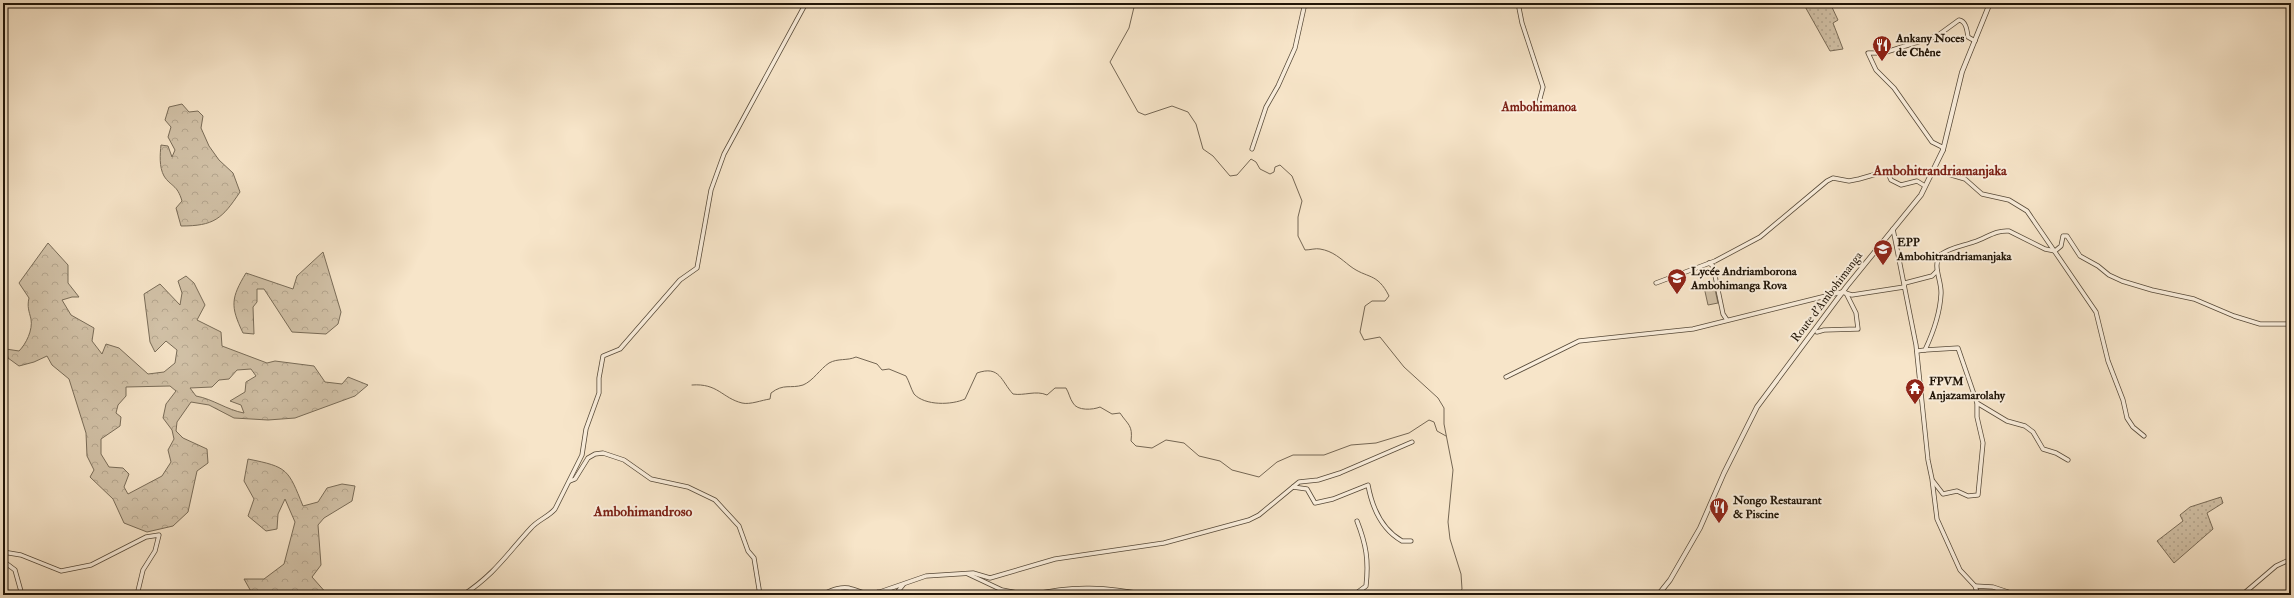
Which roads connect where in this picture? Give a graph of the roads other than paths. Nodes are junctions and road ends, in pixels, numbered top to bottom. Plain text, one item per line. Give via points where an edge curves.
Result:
1 (806, 3) edge
2 (1304, 3) edge
3 (1518, 3) edge
4 (1990, 3) edge
5 (1975, 41) junction
6 (1539, 102) dead end
7 (1252, 149) dead end
8 (1943, 150) junction
9 (1932, 173) junction
10 (1925, 186) junction
11 (1893, 229) junction
12 (2055, 251) junction
13 (1709, 263) junction
14 (1937, 271) junction
15 (1656, 283) dead end
16 (1904, 287) junction
17 (1844, 293) junction
18 (1727, 320) junction
19 (2291, 324) edge
20 (1817, 332) dead end
21 (1925, 350) junction
22 (1917, 351) junction
23 (1506, 376) dead end
24 (1977, 403) junction
25 (2144, 436) dead end
26 (1412, 442) dead end
27 (2068, 460) dead end
28 (1932, 479) junction
29 (569, 482) junction
30 (1294, 487) junction
31 (1357, 521) dead end
32 (1411, 541) dead end
33 (3, 552) edge
34 (2291, 559) edge
35 (3, 561) edge
36 (967, 573) junction
37 (904, 584) junction
38 (1976, 586) junction
39 (878, 592) junction
40 (22, 595) edge
41 (137, 595) edge
42 (463, 595) edge
43 (760, 595) edge
44 (821, 595) edge
45 (884, 595) edge
46 (895, 595) edge
47 (1029, 595) edge
48 (1034, 595) edge
49 (1145, 595) edge
50 (1354, 595) edge
51 (1658, 595) edge
52 (1978, 595) edge
53 (2017, 595) edge
54 (2242, 595) edge

1 - 29 street via 724,154 711,190 697,268 680,280 628,342 620,349 603,356 595,406 586,429 582,455
2 - 7 street via 1295,48 1266,107
3 - 6 street via 1543,87
4 - 5 street, Route d'Ambohimanga
5 - 8 street, Route d'Ambohimanga via 1960,78
5 - 8 street via 1968,37 1967,29 1959,20 1937,36 1883,53 1868,53 1876,70 1894,88 1932,142
8 - 9 street, Route d'Ambohimanga
9 - 10 street, Route d'Ambohimanga
9 - 12 street via 1965,179 1982,194 2017,204 2027,211
10 - 11 street, Route d'Ambohimanga via 1921,195
10 - 13 street via 1917,181 1901,185 1891,180 1887,171 1849,181 1833,178 1760,237
11 - 16 street
11 - 17 street, Route d'Ambohimanga
12 - 14 street via 2003,230 1944,252 1938,258
12 - 19 street via 2066,236 2080,256 2122,281 2194,299 2260,324
12 - 25 street via 2096,312 2108,361 2127,418
13 - 15 street
13 - 18 street via 1712,266 1723,314
14 - 16 street via 1932,276 1905,283
14 - 21 street via 1941,284 1940,306 1936,326
16 - 17 street via 1852,295
16 - 22 street
17 - 18 street
17 - 20 street via 1856,313 1858,329
17 - 51 street, Route d'Ambohimanga via 1757,407 1700,528 1670,580
18 - 23 street via 1693,329 1579,342
21 - 22 street
21 - 24 street via 1958,348
22 - 28 street
24 - 27 street via 2007,421 2025,426 2033,432 2043,449
24 - 28 street via 1977,417 1983,443 1978,495 1968,496 1957,491 1943,494
26 - 30 street via 1340,473 1318,480 1299,482
28 - 38 street via 1941,531 1960,570
29 - 42 street via 550,515 532,527 496,570
29 - 43 street via 575,479 588,458 603,453 624,460 651,479 688,487 715,500 739,526 748,551 754,558
30 - 32 street via 1307,489 1315,503 1333,499 1368,485 1371,505 1388,531 1402,541
30 - 36 street via 1259,515 1234,525 1164,543 1055,559 990,578
31 - 50 street via 1368,556 1366,586
33 - 41 street via 21,555 61,571 91,565 146,537 159,535 155,551 143,570
34 - 54 street via 2276,566
35 - 40 street via 15,570
36 - 37 street via 926,576
36 - 47 street via 1002,590
37 - 39 street
37 - 46 street
38 - 52 street
38 - 53 street via 1993,587
39 - 44 street via 867,594 850,588 841,588
39 - 45 street
48 - 49 street via 1068,588

